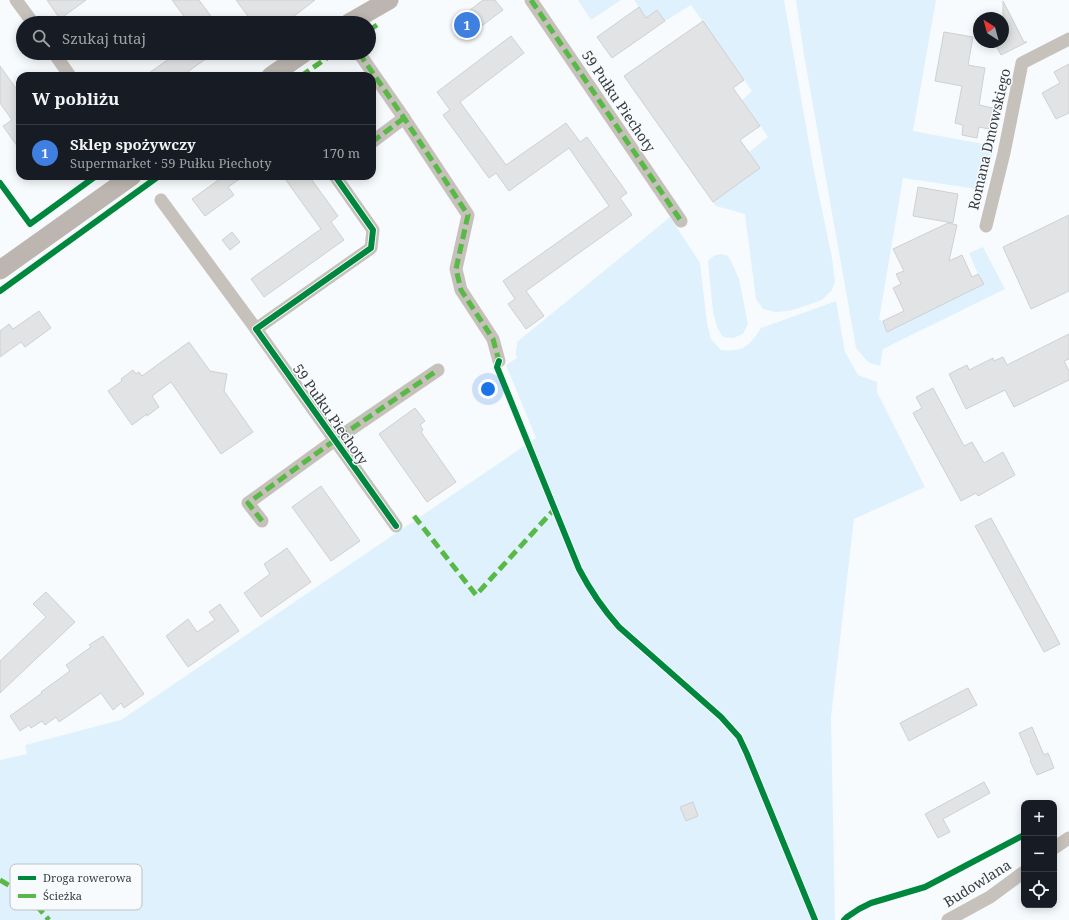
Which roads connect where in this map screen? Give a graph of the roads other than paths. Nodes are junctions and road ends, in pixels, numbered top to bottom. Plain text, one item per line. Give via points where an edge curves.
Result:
1 (16, 0) edge
2 (389, 0) edge
3 (531, 0) edge
4 (28, 16) edge
5 (361, 16) edge
6 (1069, 39) edge
7 (59, 60) edge
8 (294, 60) edge
9 (364, 60) edge
10 (67, 72) edge
11 (277, 72) edge
12 (372, 72) edge
13 (376, 78) edge
14 (404, 118) junction
15 (376, 139) edge
16 (126, 180) edge
17 (338, 180) edge
18 (161, 200) dead end
19 (681, 220) dead end
20 (986, 226) dead end
21 (0, 270) edge
22 (256, 329) junction
23 (499, 361) dead end
24 (438, 370) dead end
25 (335, 440) junction
26 (262, 521) dead end
27 (396, 526) dead end
28 (1069, 838) edge
29 (1057, 846) edge
30 (1021, 874) edge
31 (948, 920) edge

1 - 4 street
2 - 5 street
3 - 19 street, 59 Pułku Piechoty
6 - 20 street, Romana Dmowskiego via 1022,63
7 - 10 street
8 - 11 street
9 - 12 street
13 - 14 street
14 - 15 street
14 - 23 street via 468,215 456,269 461,290 493,339
16 - 21 street
17 - 22 street via 373,230 371,248
18 - 22 street, 59 Pułku Piechoty
22 - 25 street, 59 Pułku Piechoty
24 - 25 street
25 - 26 street via 248,503
25 - 27 street, 59 Pułku Piechoty
28 - 29 street
30 - 31 street, Budowlana via 990,897

